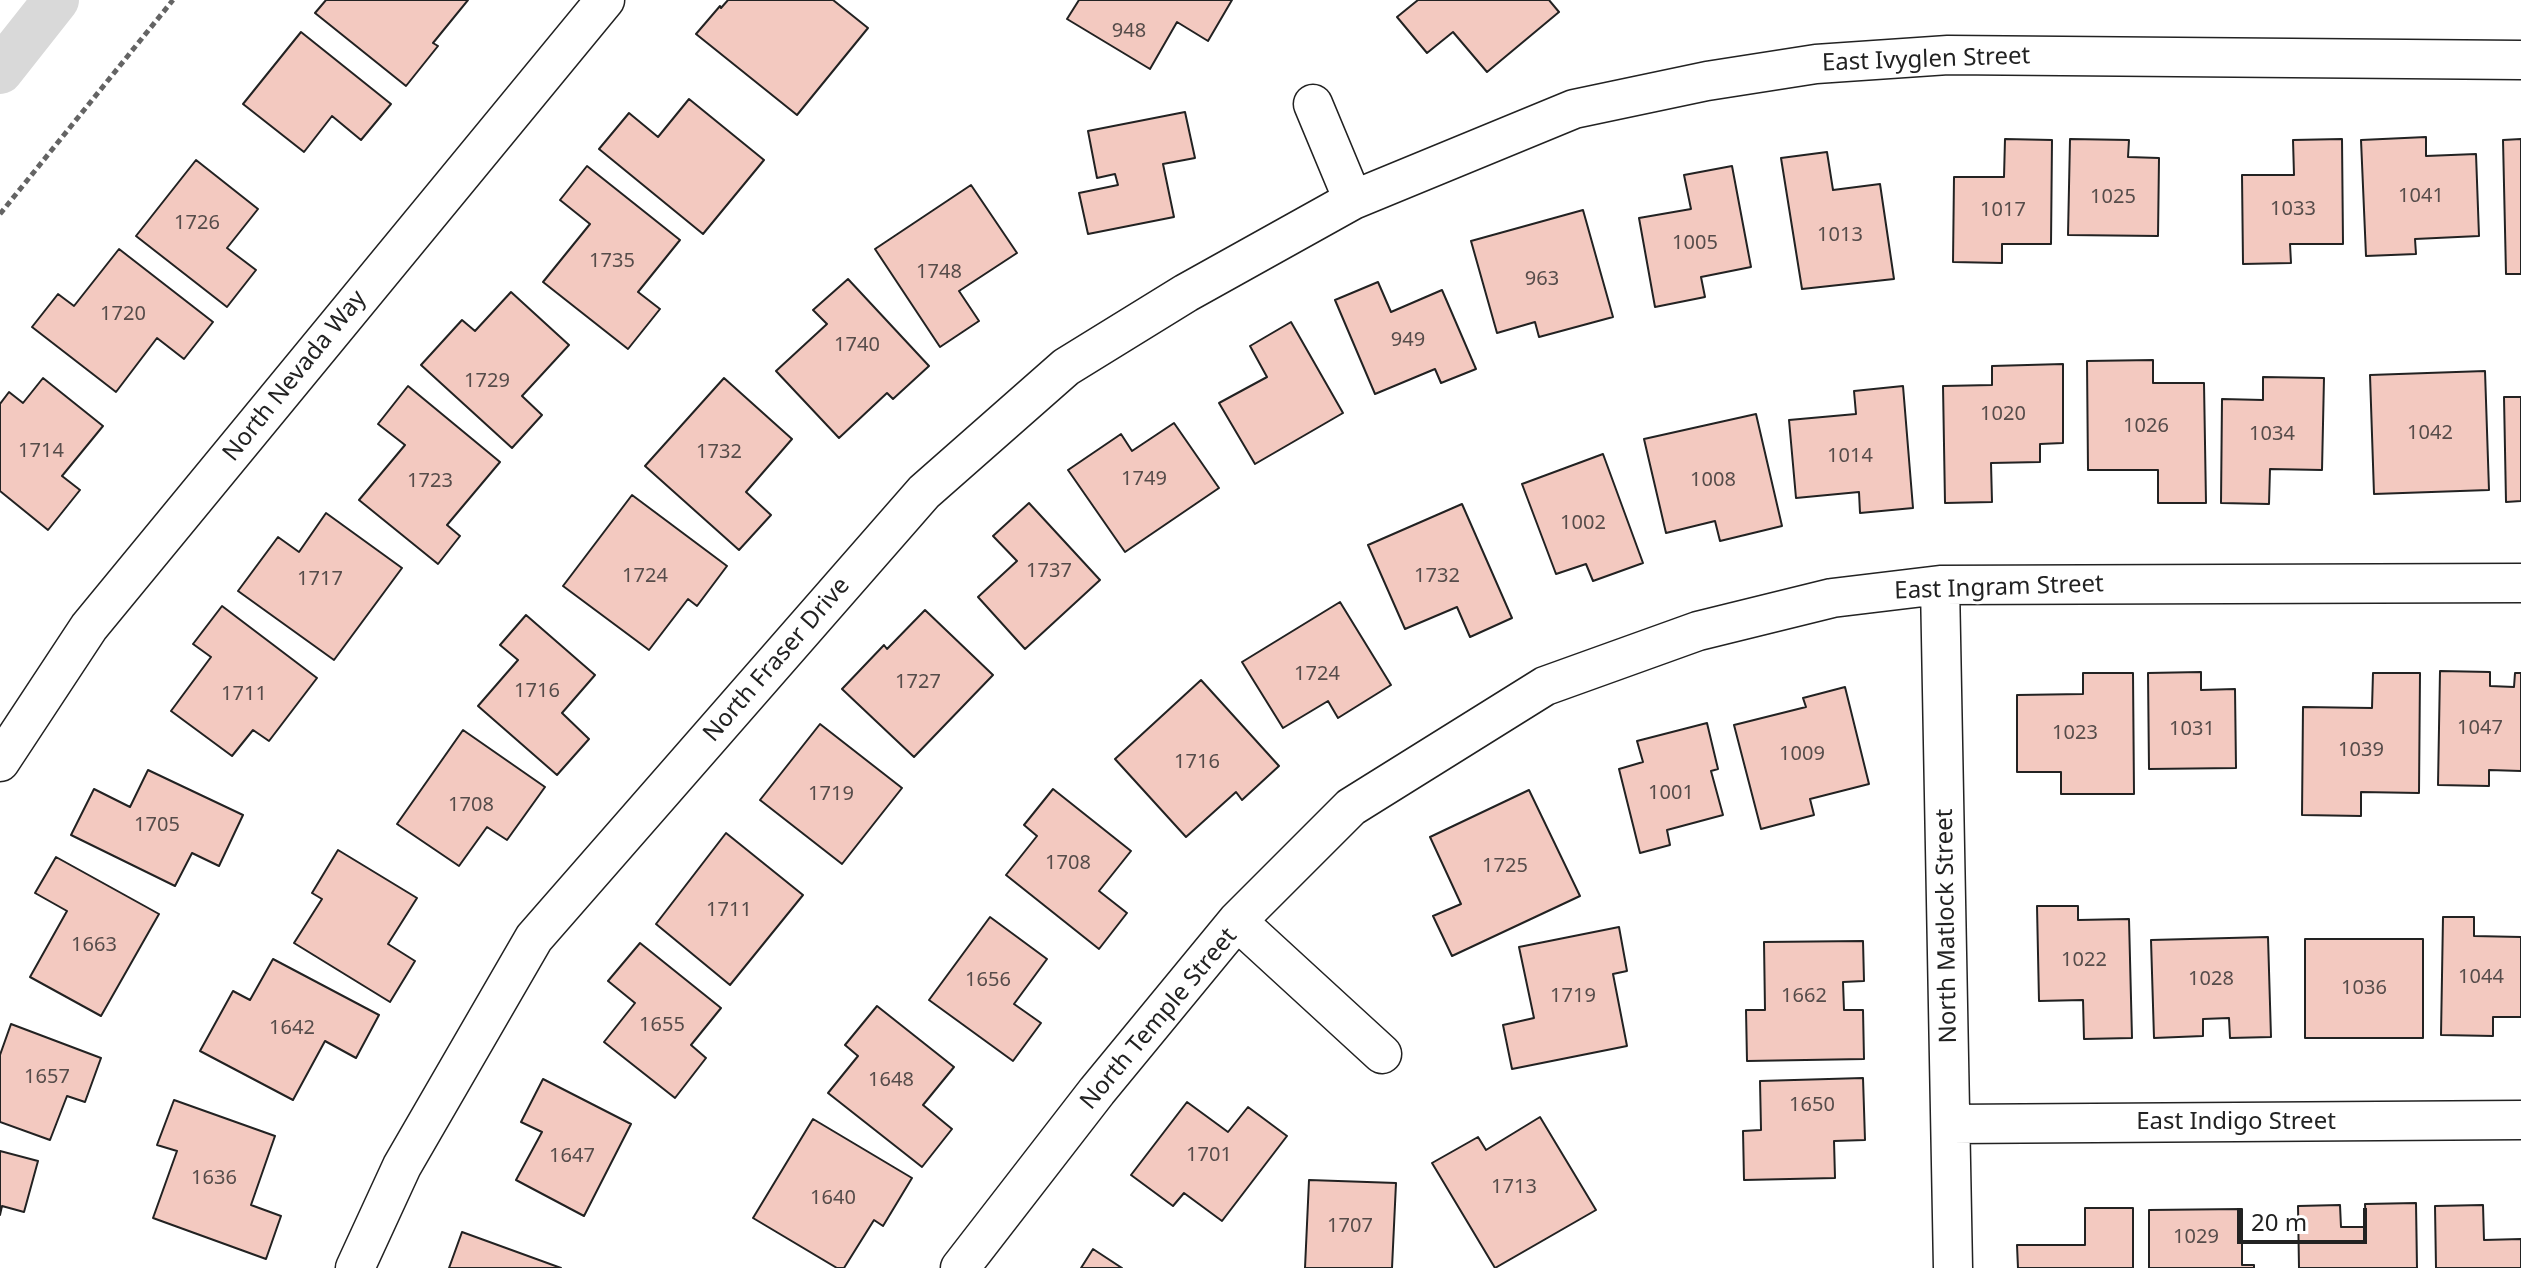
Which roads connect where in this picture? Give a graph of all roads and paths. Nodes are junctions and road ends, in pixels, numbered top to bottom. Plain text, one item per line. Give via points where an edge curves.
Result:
1 (173, 0) edge
2 (605, 0) edge
3 (2521, 60) edge
4 (1313, 104) dead end
5 (1353, 200) junction
6 (0, 214) edge
7 (2521, 583) edge
8 (1940, 585) junction
9 (0, 762) edge
10 (1237, 921) junction
11 (1382, 1054) dead end
12 (2521, 1120) edge
13 (1952, 1124) junction
14 (355, 1268) edge
15 (960, 1268) edge
16 (1953, 1268) edge

1 - 6 path
2 - 9 street, North Nevada Way via 89,627
3 - 5 street, East Ivyglen Street via 1948,55 1816,64 1574,109
4 - 5 street
5 - 14 street, North Fraser Drive via 1066,367 924,492 534,938 402,1166
7 - 8 street, East Ingram Street
8 - 10 street, East Ingram Street via 1832,598 1713,627 1545,686 1351,807
8 - 13 street, North Matlock Street
10 - 11 street, North Temple Street
10 - 15 street, North Temple Street
12 - 13 street, East Indigo Street
13 - 16 street, North Matlock Street

